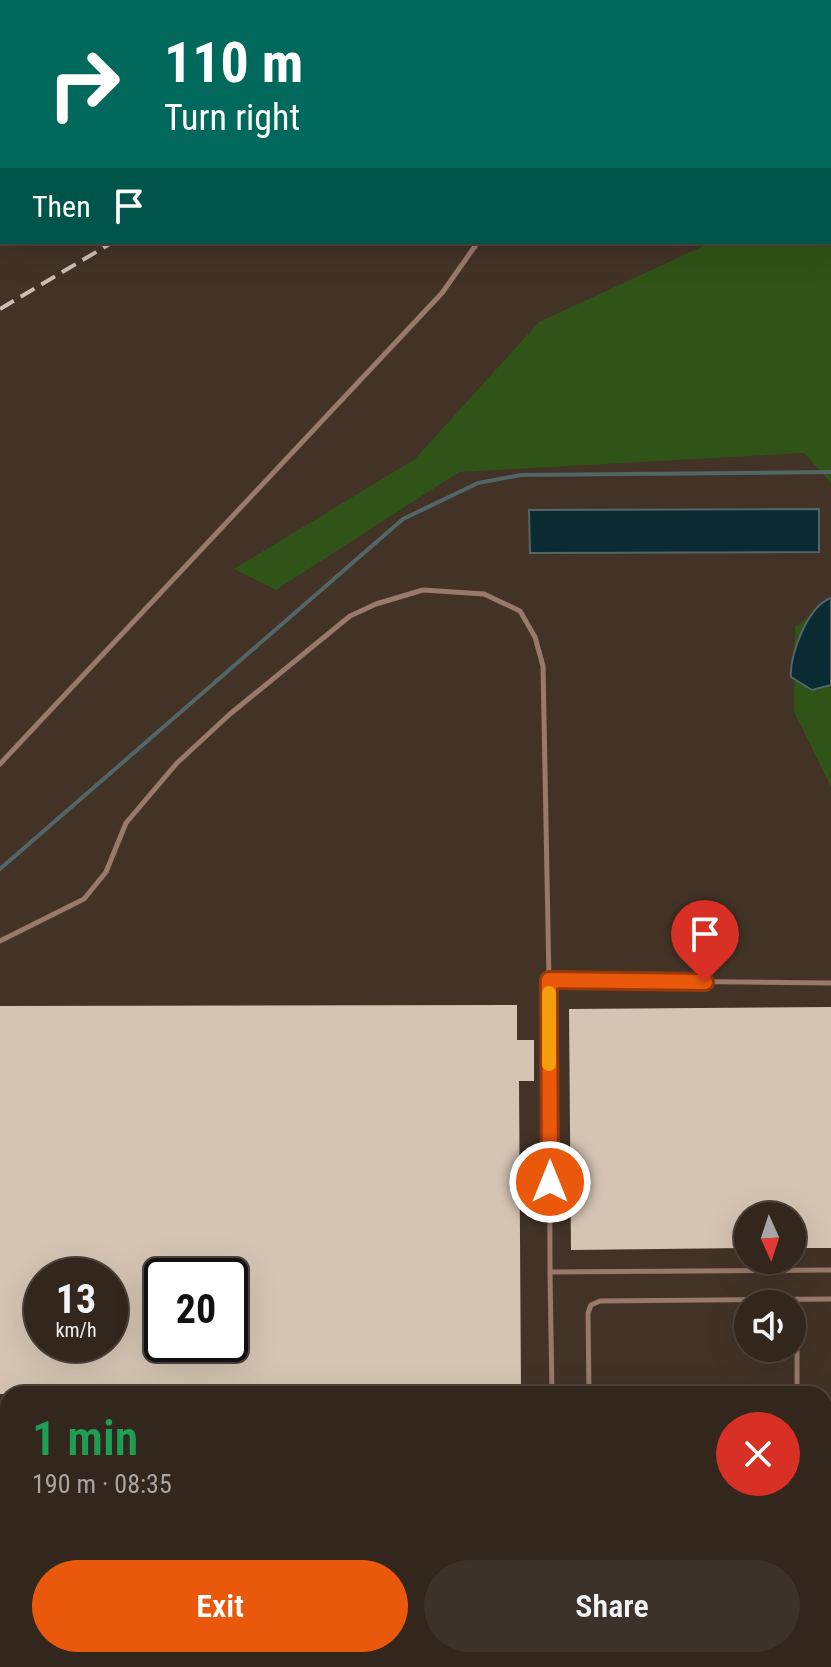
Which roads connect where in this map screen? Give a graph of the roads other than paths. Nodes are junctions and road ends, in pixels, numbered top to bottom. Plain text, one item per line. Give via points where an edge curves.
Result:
1 (477, 244) edge
2 (0, 764) edge
3 (0, 941) edge
4 (549, 980) junction
5 (831, 983) edge
6 (831, 1270) edge
7 (550, 1272) junction
8 (806, 1299) edge
9 (831, 1299) edge
10 (734, 1300) edge
11 (797, 1362) edge
12 (552, 1386) edge
13 (589, 1386) edge
14 (797, 1386) edge

1 - 2 lane via 442,293
3 - 4 lane via 84,899 106,872 126,823 177,763 350,616 423,590 456,590 484,594 520,611 543,666
4 - 5 lane
4 - 7 lane
6 - 7 lane
7 - 12 lane
8 - 9 lane
10 - 13 lane via 591,1305
11 - 14 lane

